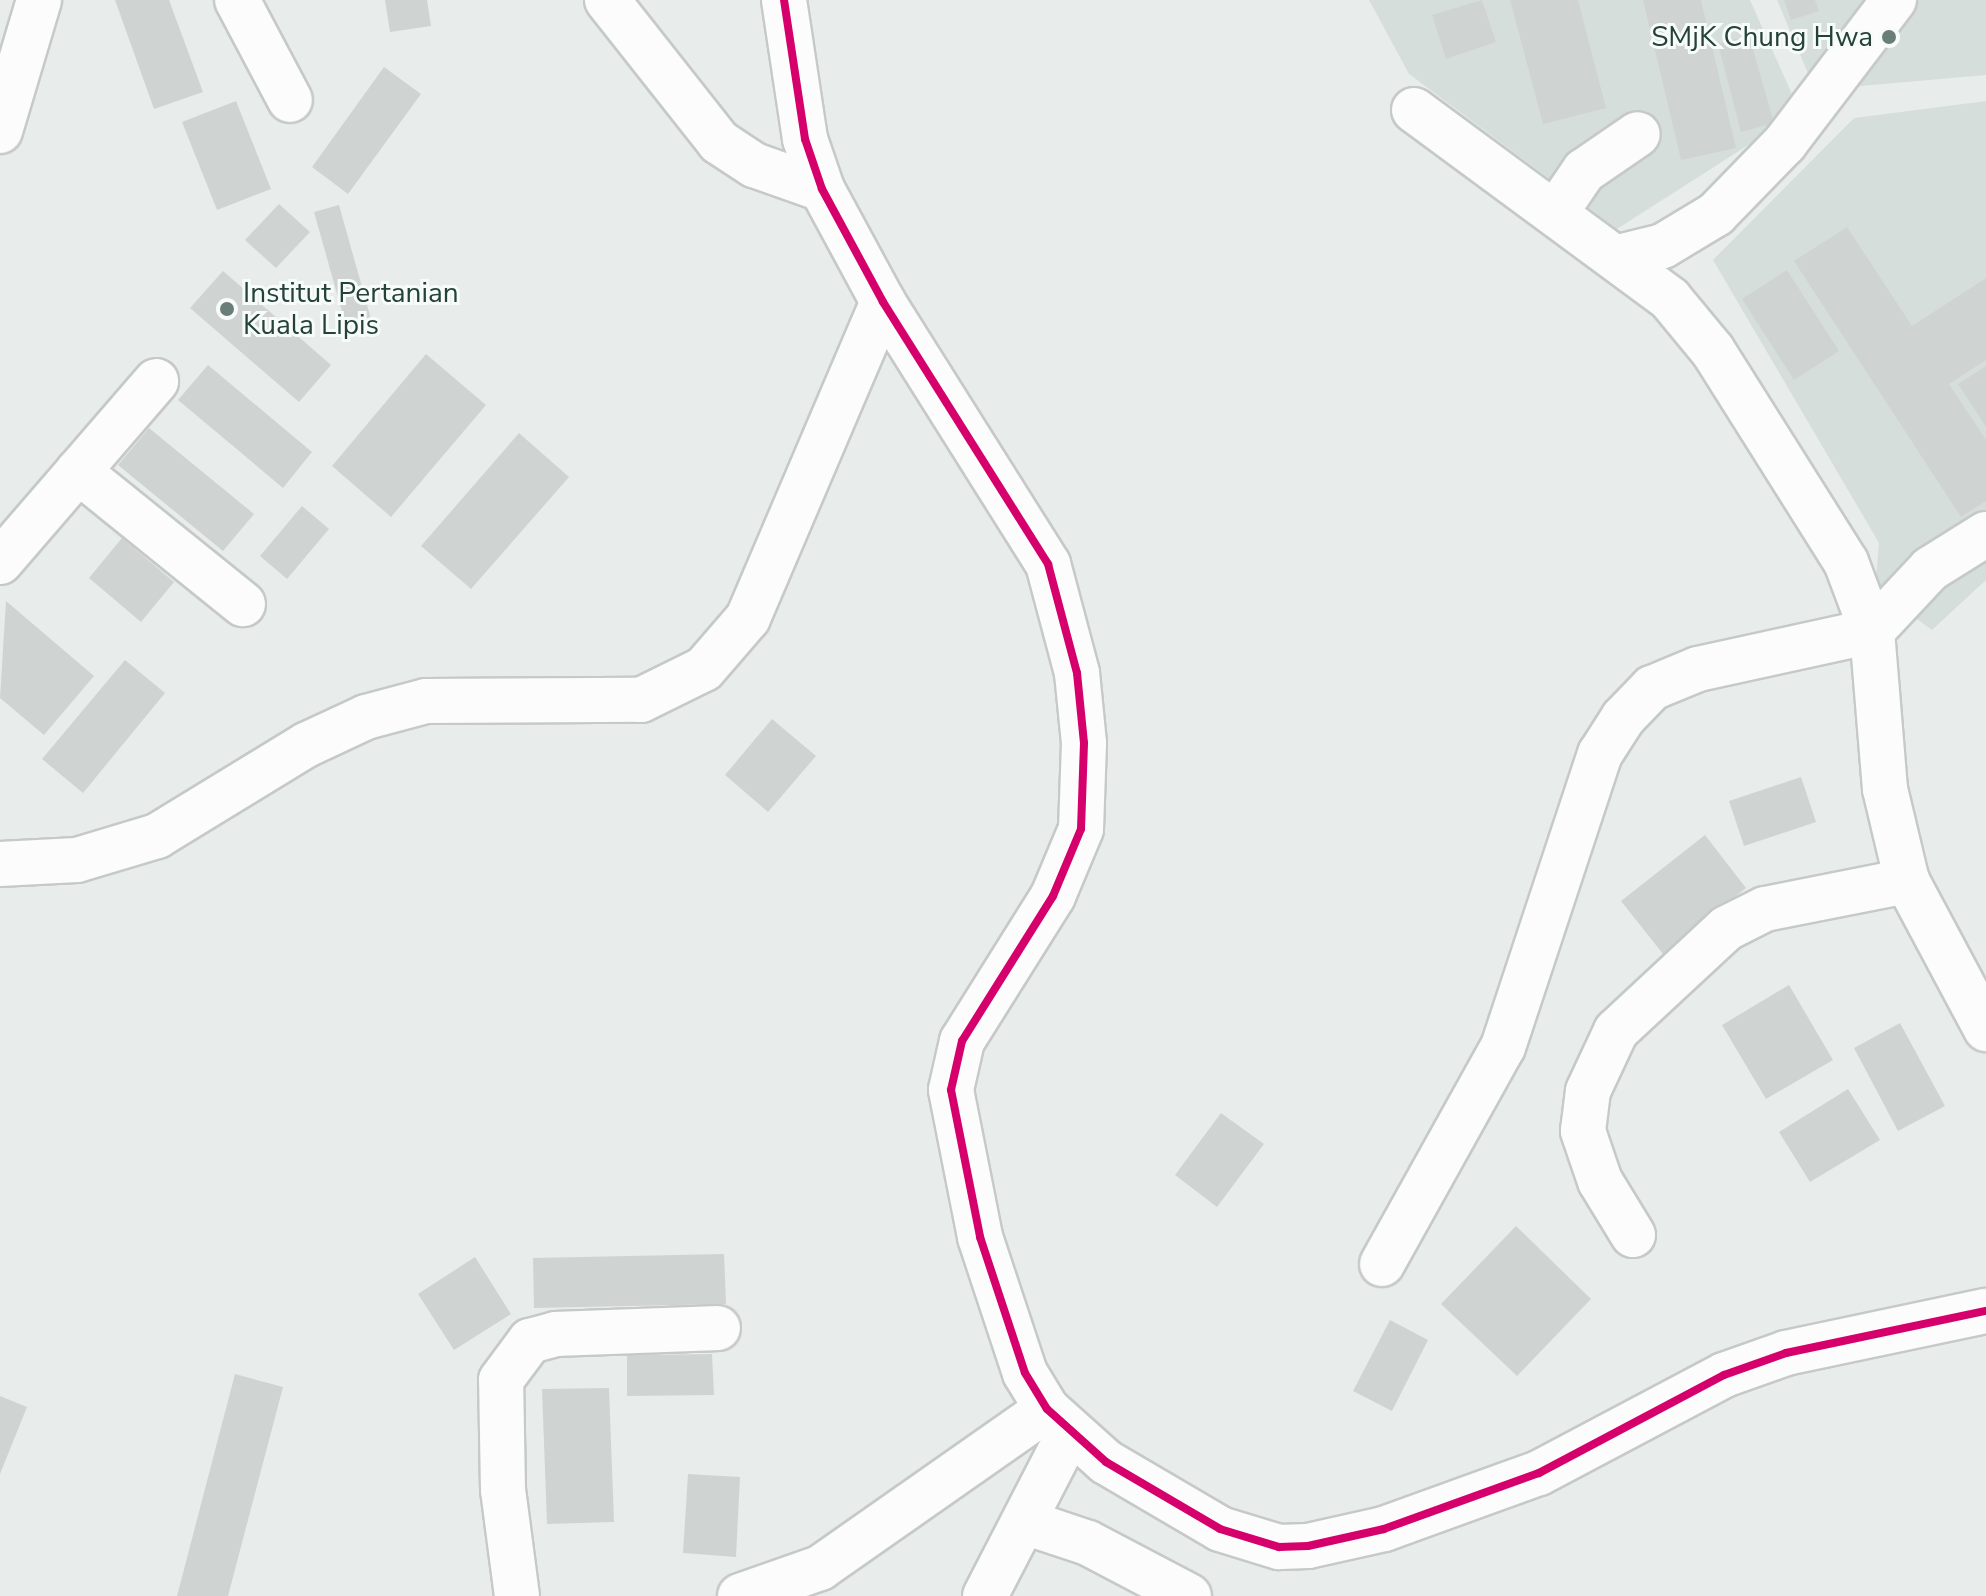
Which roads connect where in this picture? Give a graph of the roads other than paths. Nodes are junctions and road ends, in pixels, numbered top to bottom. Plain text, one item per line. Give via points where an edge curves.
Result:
1 (37, 0) edge
2 (237, 0) edge
3 (607, 0) edge
4 (784, 0) edge
5 (1894, 0) edge
6 (0, 25) edge
7 (290, 100) dead end
8 (1414, 110) dead end
9 (0, 131) edge
10 (1638, 134) dead end
11 (822, 189) junction
12 (1556, 212) junction
13 (1618, 257) junction
14 (883, 302) junction
15 (156, 381) dead end
16 (78, 471) junction
17 (1986, 534) edge
18 (0, 562) edge
19 (243, 604) dead end
20 (1872, 631) junction
21 (0, 864) edge
22 (1907, 881) junction
23 (1986, 1029) edge
24 (1633, 1235) dead end
25 (1382, 1264) dead end
26 (1986, 1311) edge
27 (718, 1328) dead end
28 (1058, 1421) junction
29 (1028, 1523) junction
30 (517, 1596) edge
31 (740, 1596) edge
32 (985, 1596) edge
33 (1189, 1596) edge

1 - 6 street
1 - 9 street
2 - 7 street
3 - 11 street via 719,142 754,165
4 - 11 street via 805,139
5 - 13 street via 1785,143 1716,214 1663,246
8 - 12 street
10 - 12 street via 1584,171
11 - 14 street
12 - 13 street
13 - 20 street via 1670,299 1713,351 1846,562
14 - 21 street via 748,618 704,669 641,700 426,701 366,717 306,745 157,836 77,860
14 - 28 street via 1048,564 1077,673 1081,829 1053,896 962,1041 951,1090 980,1237 1025,1373
15 - 16 street
16 - 18 street
16 - 19 street
17 - 20 street via 1930,569
20 - 22 street via 1885,789
20 - 25 street via 1698,669 1652,688 1623,718 1600,754 1503,1047
22 - 23 street
22 - 24 street via 1765,909 1727,928 1616,1031 1588,1091 1583,1131 1600,1181
26 - 28 street via 1786,1353 1724,1375 1539,1473 1384,1529 1308,1546 1279,1547 1220,1529
27 - 30 street via 556,1334 530,1341 501,1380 503,1490
28 - 29 street
28 - 31 street via 820,1568
29 - 32 street
29 - 33 street via 1088,1543

